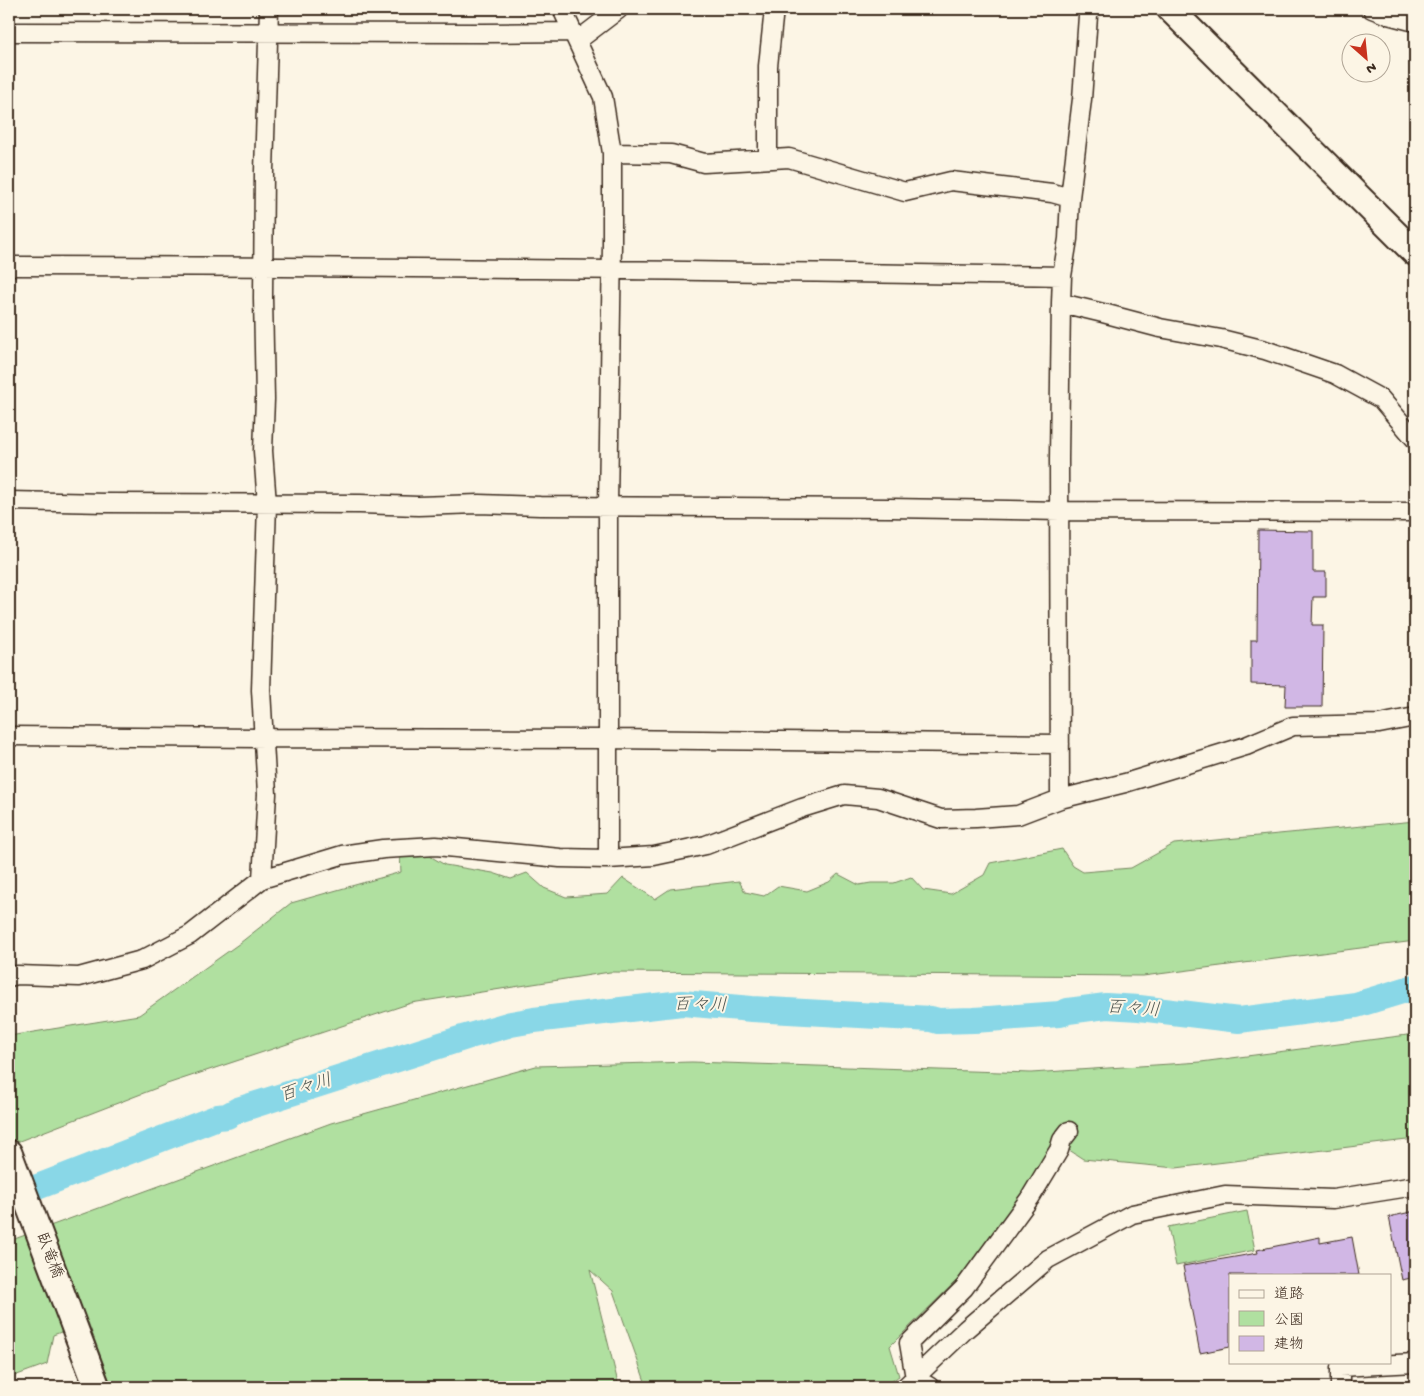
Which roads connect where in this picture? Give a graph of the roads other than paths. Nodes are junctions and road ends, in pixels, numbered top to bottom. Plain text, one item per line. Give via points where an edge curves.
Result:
1 (269, 9) edge
2 (562, 9) edge
3 (618, 9) edge
4 (774, 9) edge
5 (1087, 9) edge
6 (1170, 9) edge
7 (1372, 9) edge
8 (1415, 22) edge
9 (9, 32) edge
10 (269, 32) junction
11 (574, 36) junction
12 (612, 152) junction
13 (768, 159) junction
14 (1070, 198) junction
15 (1415, 253) edge
16 (9, 266) edge
17 (264, 266) junction
18 (611, 269) junction
19 (1062, 276) junction
20 (1061, 303) junction
21 (1415, 439) edge
22 (9, 501) edge
23 (267, 504) junction
24 (608, 506) junction
25 (1060, 511) junction
26 (1415, 512) edge
27 (1415, 717) edge
28 (9, 736) edge
29 (264, 738) junction
30 (608, 739) junction
31 (1060, 744) junction
32 (1060, 799) junction
33 (608, 859) junction
34 (262, 879) junction
35 (9, 977) edge
36 (1069, 1131) dead end
37 (9, 1153) edge
38 (1415, 1186) edge
39 (1415, 1363) edge
40 (917, 1384) edge
41 (97, 1387) edge
42 (1340, 1387) edge

1 - 10 street
2 - 11 street
3 - 11 street
4 - 13 street via 768,66
5 - 14 street via 1082,99
6 - 15 street
7 - 8 street
9 - 10 street
10 - 11 street
10 - 17 street
11 - 12 street via 603,97
12 - 13 street via 671,154 704,163
12 - 18 street
13 - 14 street via 789,158 906,192 951,181
14 - 19 street
16 - 17 street
17 - 18 street
17 - 23 street via 263,451
18 - 19 street
18 - 24 street
19 - 20 street
20 - 21 street via 1265,350 1335,374 1381,399
20 - 25 street
22 - 23 street
23 - 24 street
23 - 29 street via 261,690
24 - 25 street
24 - 30 street
25 - 26 street
25 - 31 street
27 - 32 street via 1379,724 1293,726 1246,746
28 - 29 street
29 - 30 street
29 - 34 street via 267,794
30 - 31 street
30 - 33 street
31 - 32 street
32 - 33 street via 1018,815 941,819 878,798 844,795 706,845 654,856
33 - 34 street via 560,858 436,846 383,849 342,855
34 - 35 street via 190,935 142,960 79,977
36 - 40 street via 1030,1198 964,1288 909,1342
37 - 41 street, 臥竜橋
38 - 40 street via 1333,1199 1225,1195 1132,1214 1048,1259 966,1328
39 - 42 street via 1340,1367

